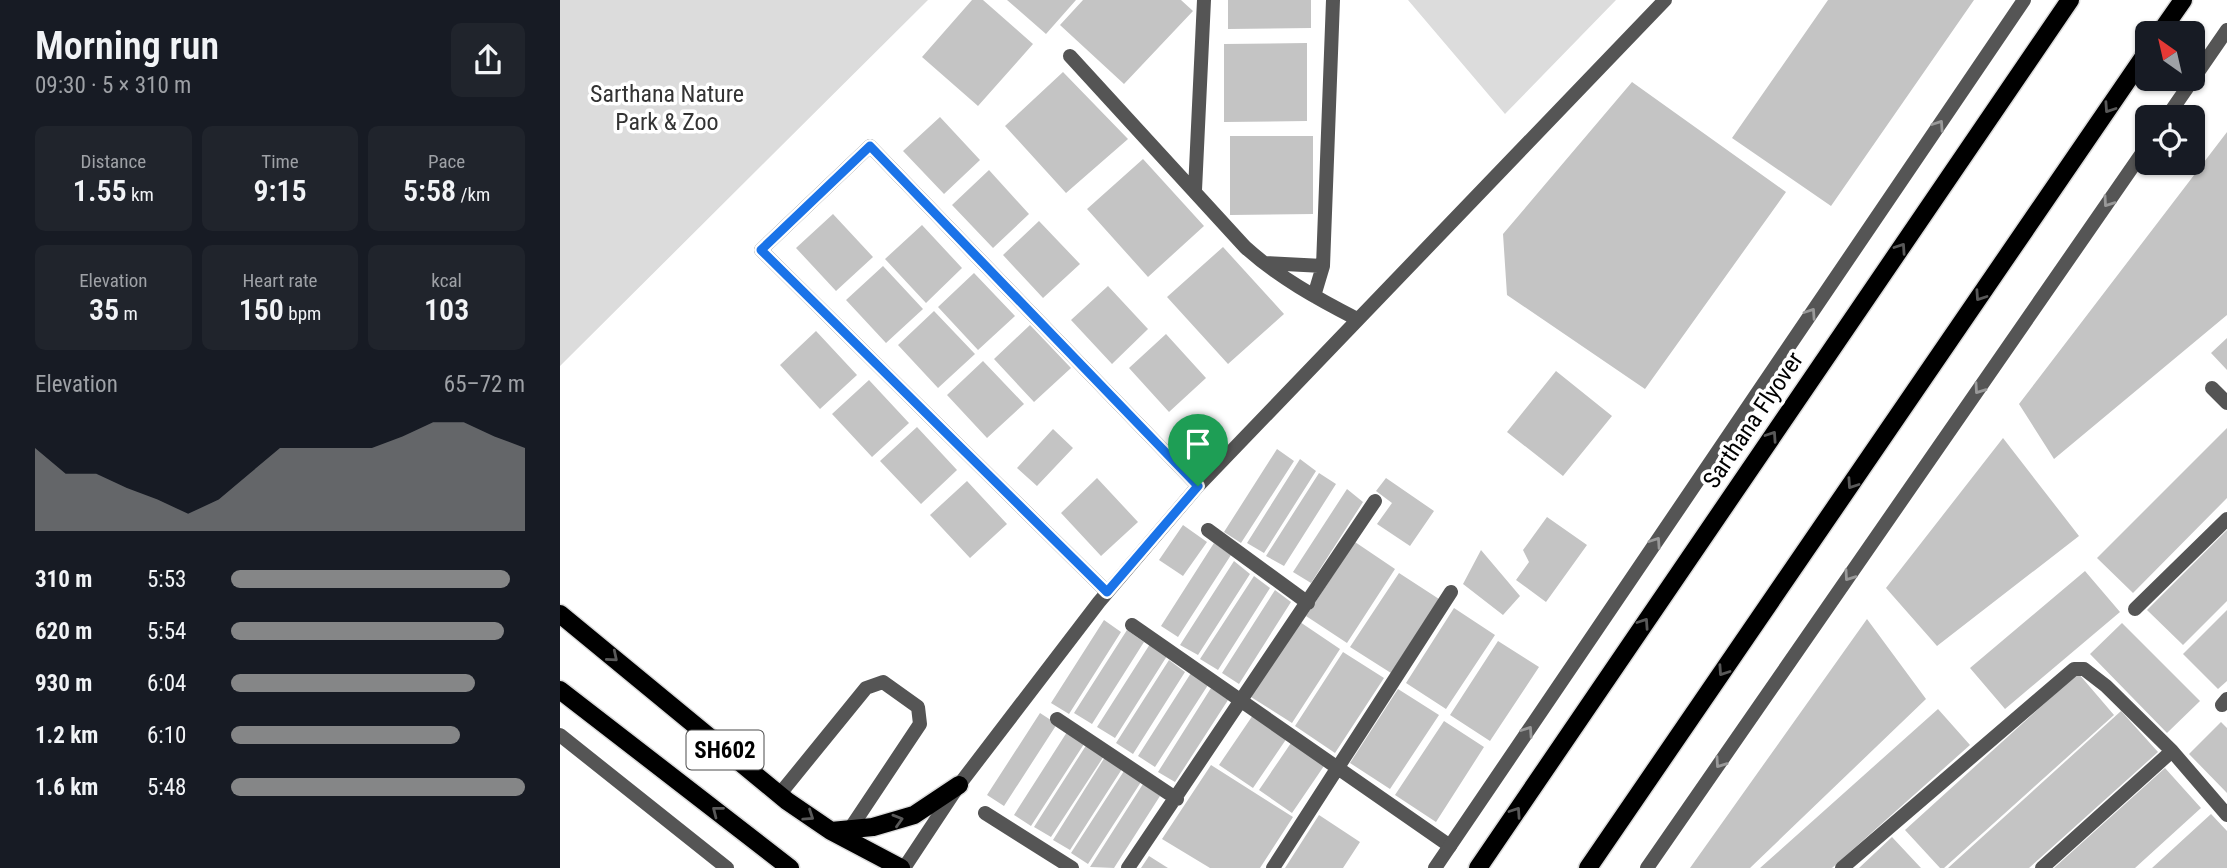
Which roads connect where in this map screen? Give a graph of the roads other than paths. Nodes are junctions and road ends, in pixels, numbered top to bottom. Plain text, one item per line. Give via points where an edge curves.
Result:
1 (1204, 0) edge
2 (1333, 0) edge
3 (1665, 0) edge
4 (2024, 0) edge
5 (2070, 0) edge
6 (2183, 0) edge
7 (2168, 21) edge
8 (2227, 30) edge
9 (1070, 56) dead end
10 (2135, 70) edge
11 (2175, 105) edge
12 (2135, 162) edge
13 (1195, 190) junction
14 (1263, 263) junction
15 (1323, 267) junction
16 (1314, 296) junction
17 (1357, 319) junction
18 (2212, 388) dead end
19 (2227, 403) edge
20 (1198, 486) junction
21 (1375, 501) dead end
22 (2227, 519) edge
23 (1208, 530) dead end
24 (1107, 592) junction
25 (1451, 592) dead end
26 (1308, 603) junction
27 (2135, 608) dead end
28 (560, 614) edge
29 (1132, 625) dead end
30 (560, 690) edge
31 (1241, 701) junction
32 (1057, 719) dead end
33 (560, 734) edge
34 (2172, 751) junction
35 (1339, 766) junction
36 (959, 785) junction
37 (779, 795) junction
38 (1177, 799) junction
39 (985, 813) dead end
40 (2227, 815) edge
41 (850, 829) junction
42 (831, 831) junction
43 (1450, 846) junction
44 (727, 868) edge
45 (790, 868) edge
46 (903, 868) edge
47 (1072, 868) edge
48 (1128, 868) edge
49 (1273, 868) edge
50 (1435, 868) edge
51 (1478, 868) edge
52 (1588, 868) edge
53 (1647, 868) edge
54 (1842, 868) edge
55 (2042, 868) edge

1 - 13 street
2 - 15 street
3 - 17 street
43 -> 4 street
51 -> 5 main road, Sarthana Flyover
6 - 7 main road
8 - 11 street
9 - 13 street
10 -> 52 main road
12 -> 53 street
13 - 14 street
14 - 15 street
14 - 16 street
15 - 16 street
16 - 17 street
17 - 20 street
18 - 19 street
20 - 24 street
20 - 24 street via 870,146 761,250
21 - 26 street
22 - 27 street
23 - 26 street
24 - 36 street
25 - 35 street
26 - 31 street
28 -> 37 main road, SH602
29 - 31 street
45 -> 30 main road, SH602
31 - 35 street
31 - 38 street
32 - 38 street
33 - 44 street
34 - 40 street
34 - 54 street via 2106,686 2084,668 2074,669
34 - 55 street
35 - 43 street
35 - 49 street
41 -> 36 main road via 914,815
36 - 46 street
37 - 41 street via 866,688 883,682 918,707 920,724
37 -> 42 main road, SH602
38 - 48 street
39 - 47 street
41 - 42 main road
42 - 46 main road, SH602
43 - 50 street

